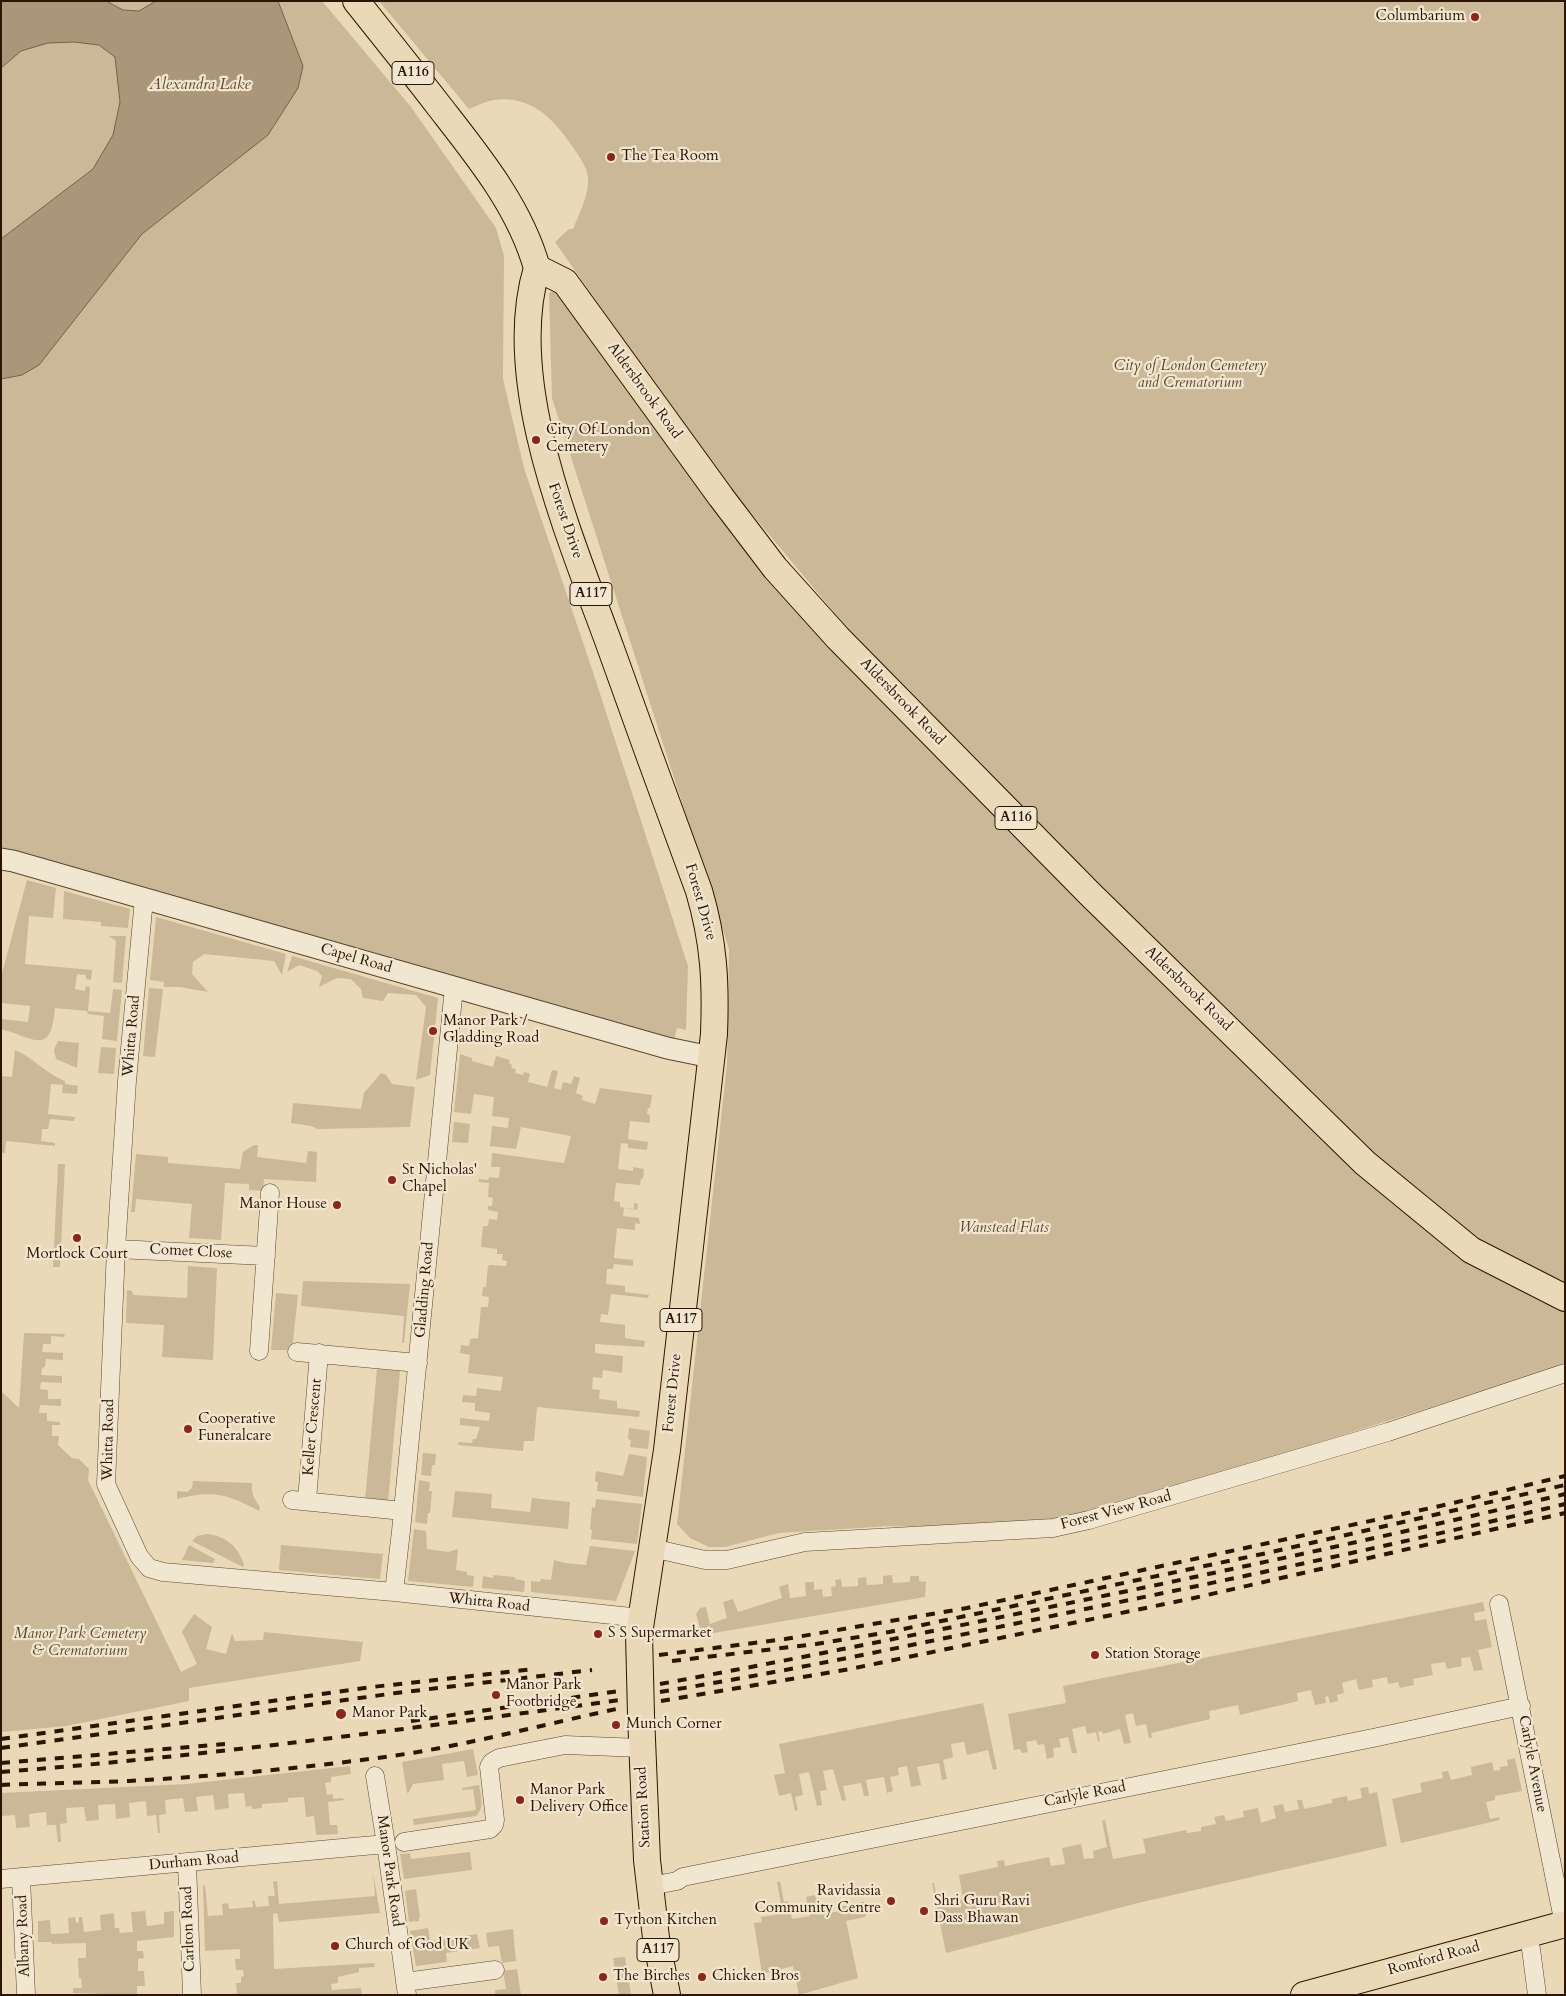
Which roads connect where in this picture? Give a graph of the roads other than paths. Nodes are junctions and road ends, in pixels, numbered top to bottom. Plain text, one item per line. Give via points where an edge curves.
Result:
1 (356, 1) edge
2 (537, 268) junction
3 (1, 859) edge
4 (144, 899) junction
5 (454, 987) junction
6 (711, 1058) junction
7 (270, 1193) dead end
8 (116, 1248) junction
9 (266, 1256) junction
10 (1565, 1298) edge
11 (259, 1351) dead end
12 (297, 1352) dead end
13 (319, 1354) junction
14 (418, 1363) junction
15 (1565, 1373) edge
16 (403, 1510) junction
17 (652, 1548) junction
18 (394, 1592) junction
19 (1499, 1604) dead end
20 (640, 1626) junction
21 (1521, 1706) junction
22 (641, 1748) junction
23 (375, 1776) dead end
24 (404, 1842) dead end
25 (386, 1844) junction
26 (186, 1863) junction
27 (21, 1878) junction
28 (1, 1879) edge
29 (650, 1886) junction
30 (1565, 1924) edge
31 (1527, 1934) junction
32 (495, 1970) dead end
33 (1360, 1987) edge
34 (406, 1988) edge
35 (26, 1995) edge
36 (192, 1995) edge
37 (667, 1995) edge
38 (1304, 1995) edge
39 (1537, 1995) edge

1 - 2 main road, A116 via 498,184 530,243
2 - 6 main road, Forest Drive / A117 via 531,289 528,331 530,376 552,488 705,911 715,971
2 - 10 main road, Aldersbrook Road / A116 via 565,282 775,568 845,645 1090,894 1365,1163 1471,1250
3 - 4 street, Capel Road
4 - 5 street, Capel Road
4 - 8 street, Whitta Road
5 - 6 street, Capel Road
5 - 14 street, Gladding Road
6 - 17 main road, Forest Drive / A117 via 670,1430
7 - 9 street
8 - 9 street, Comet Close
8 - 18 street, Whitta Road via 106,1484 139,1556 149,1568 163,1572
9 - 11 street
12 - 13 street
13 - 14 street
13 - 16 street, Keller Crescent via 300,1500
14 - 16 street, Gladding Road
15 - 17 street, Forest View Road via 1388,1432 1053,1528 804,1542 727,1560 705,1560
16 - 18 street, Gladding Road
17 - 20 main road, Forest Drive / A117
18 - 20 street, Whitta Road
19 - 21 street, Carlyle Avenue
20 - 22 main road, Station Road / A117, bridge
21 - 29 street, Carlyle Road
21 - 30 street, Carlyle Avenue
22 - 24 street, Manor Park Road via 565,1745 499,1758 489,1767 495,1820 490,1829
22 - 29 main road, Station Road / A117
23 - 25 street, Manor Park Road
25 - 26 street, Durham Road
25 - 34 street, Manor Park Road
26 - 27 street, Durham Road
26 - 36 street, Carlton Road
27 - 28 street, Durham Road
27 - 35 street, Albany Road
29 - 37 main road, Station Road / A117
30 - 31 main road, Romford Road
31 - 33 main road, Romford Road
31 - 39 street
32 - 34 street
33 - 38 main road, Romford Road

